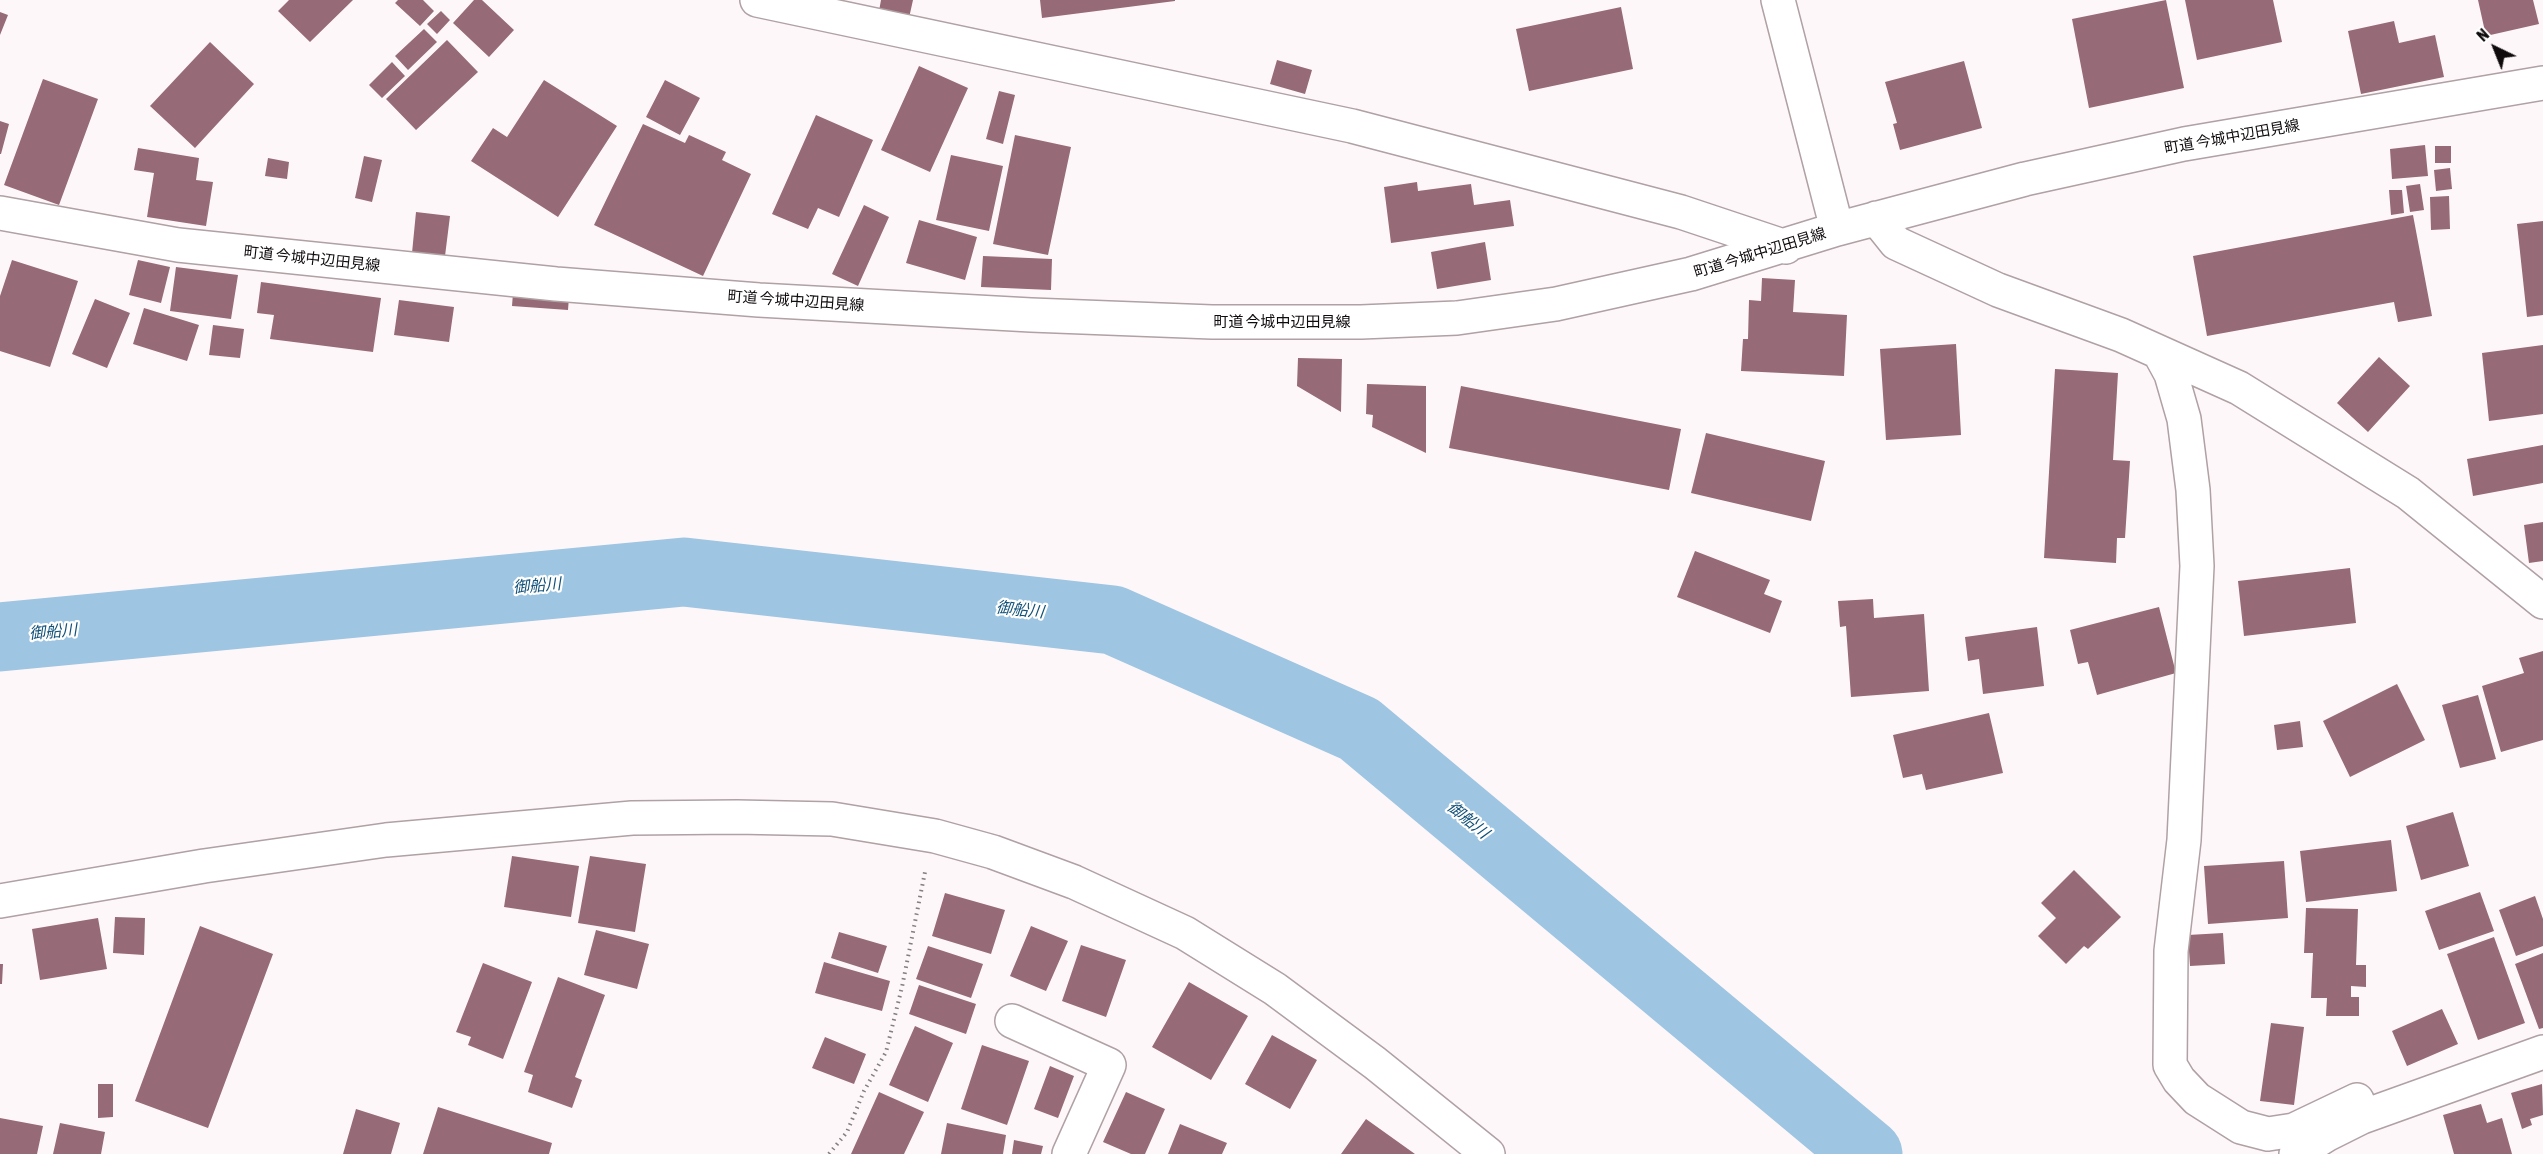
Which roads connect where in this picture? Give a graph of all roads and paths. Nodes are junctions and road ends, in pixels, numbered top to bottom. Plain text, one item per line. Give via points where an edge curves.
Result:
1 (757, 0) edge
2 (1778, 0) edge
3 (2543, 83) edge
4 (0, 213) edge
5 (1876, 218) junction
6 (1837, 229) junction
7 (1786, 247) junction
8 (2159, 352) junction
9 (2543, 603) edge
10 (935, 836) junction
11 (0, 901) edge
12 (1012, 1021) dead end
13 (2543, 1052) edge
14 (2362, 1117) junction
15 (829, 1154) edge
16 (1069, 1154) edge
17 (1488, 1154) edge
18 (2296, 1154) edge

1 - 7 street via 1352,126 1681,212
2 - 6 street
3 - 5 street, 町道 今城中辺田見線 via 2184,144 2025,179
4 - 7 street, 町道 今城中辺田見線 via 178,245 556,284 771,300 1212,322 1457,318 1567,302 1691,274
5 - 6 street, 町道 今城中辺田見線
5 - 8 street via 1896,243 1998,290
6 - 7 street, 町道 今城中辺田見線
8 - 9 street via 2239,388 2399,487
8 - 14 street via 2184,419 2197,566 2184,840 2171,951 2170,1065 2197,1099 2241,1127 2268,1134 2294,1130 2357,1100
10 - 11 street via 832,819 632,818 386,840
10 - 15 path via 886,1052 847,1132
10 - 17 street via 993,852 1074,882 1185,933 1275,989
12 - 16 street via 1109,1065
13 - 14 street
14 - 18 street

